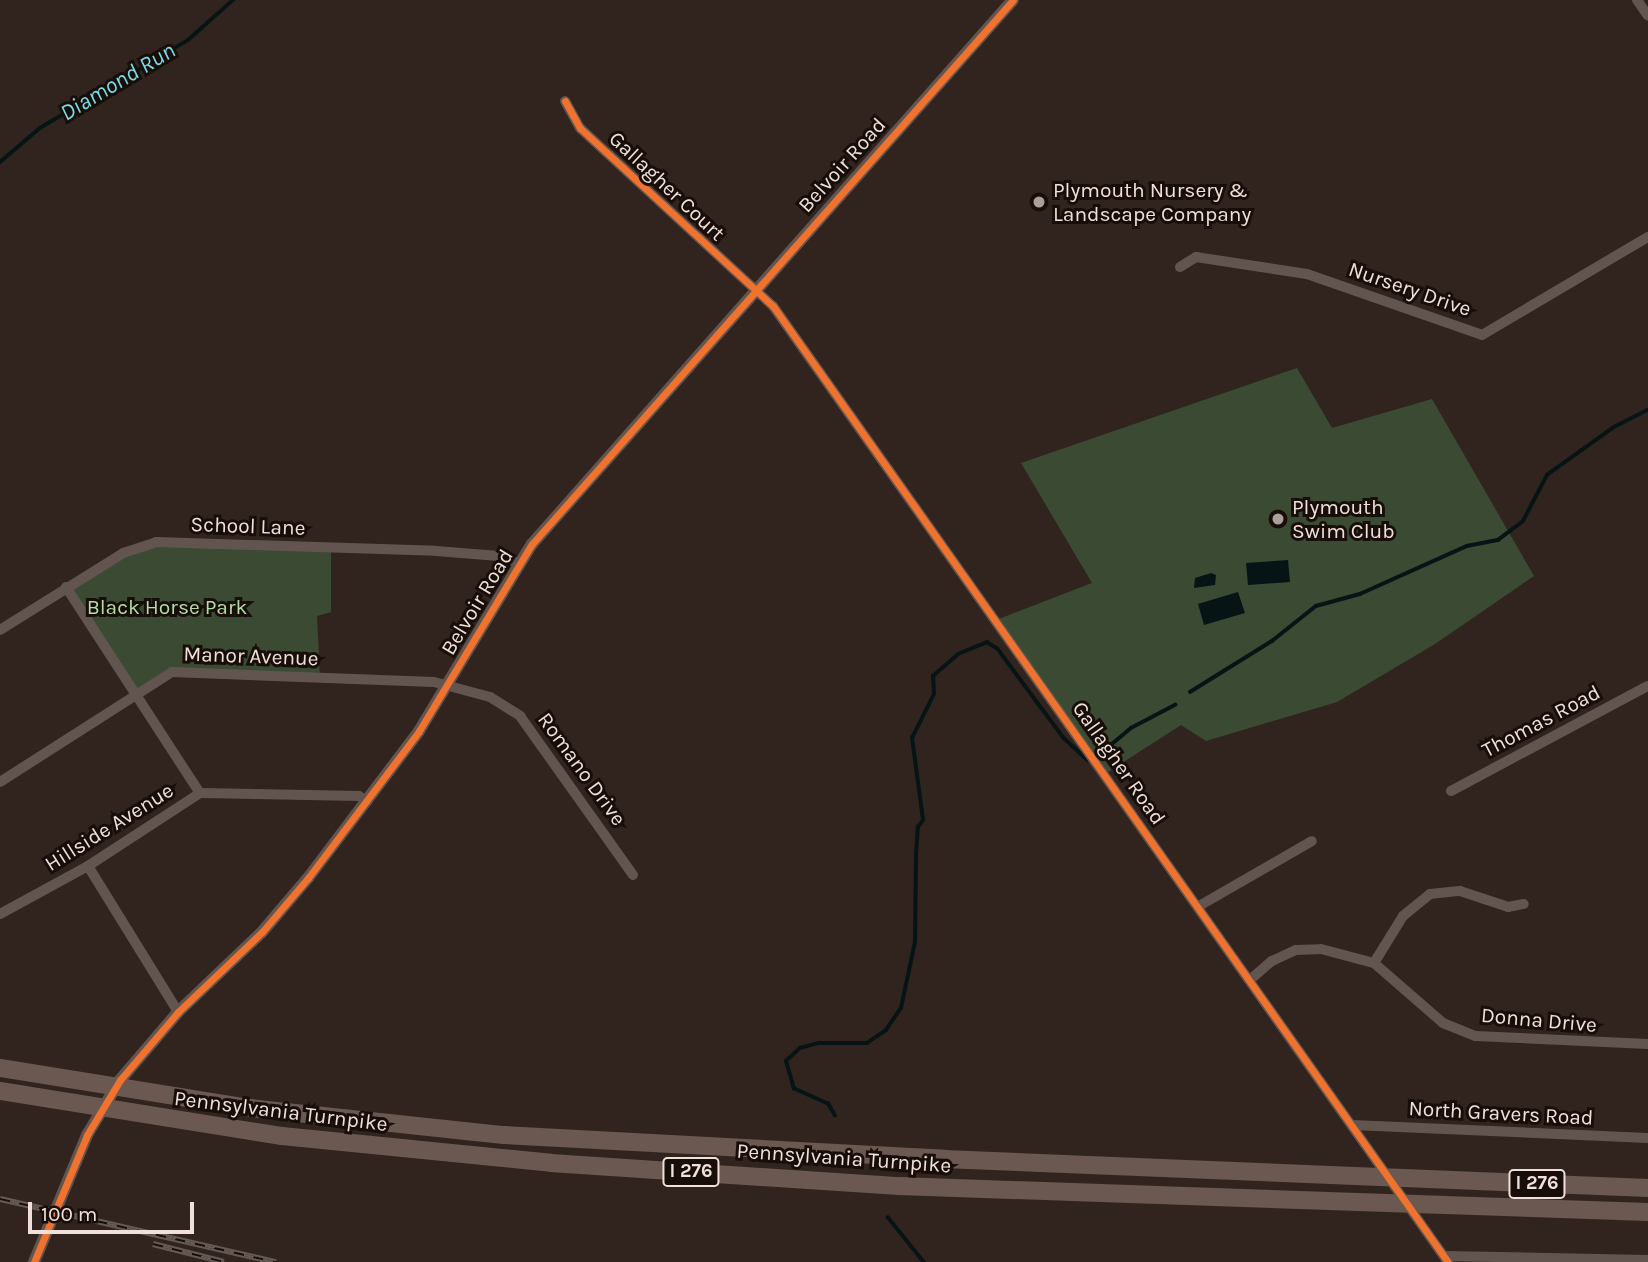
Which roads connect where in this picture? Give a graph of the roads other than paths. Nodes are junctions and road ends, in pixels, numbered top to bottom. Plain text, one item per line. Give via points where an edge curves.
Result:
1 (1013, 0) edge
2 (1637, 0) edge
3 (1648, 16) edge
4 (565, 102) dead end
5 (1648, 237) edge
6 (1180, 267) dead end
7 (753, 290) junction
8 (518, 563) junction
9 (66, 587) junction
10 (0, 630) edge
11 (448, 685) junction
12 (1648, 685) edge
13 (136, 695) junction
14 (0, 782) edge
15 (1451, 791) dead end
16 (200, 793) junction
17 (367, 802) junction
18 (1312, 841) dead end
19 (88, 866) junction
20 (633, 875) dead end
21 (1524, 904) dead end
22 (1199, 906) junction
23 (0, 914) edge
24 (1374, 963) junction
25 (1251, 979) junction
26 (177, 1012) junction
27 (1648, 1044) edge
28 (0, 1068) edge
29 (0, 1091) edge
30 (1352, 1125) junction
31 (1648, 1139) edge
32 (1648, 1188) edge
33 (1648, 1212) edge
34 (1446, 1259) edge
35 (1648, 1260) edge
36 (34, 1262) edge

1 - 7 street, Belvoir Road
2 - 3 street
4 - 7 street, Gallagher Court via 580,128
5 - 6 street, Nursery Drive via 1482,335 1307,274 1196,257
7 - 8 street, Belvoir Road
7 - 22 street, Gallagher Road via 773,306
8 - 9 street, School Lane via 499,556 436,551 156,542 123,553
8 - 11 street, Belvoir Road
9 - 10 street, School Lane
9 - 13 street
11 - 13 street, Manor Avenue via 172,672
11 - 17 street, Belvoir Road
11 - 20 street, Romano Drive via 490,697 531,727
12 - 15 street, Thomas Road
13 - 14 street, Manor Avenue
13 - 16 street
16 - 17 street, Hillside Avenue via 359,796
16 - 19 street, Hillside Avenue
17 - 26 street, Belvoir Road via 284,908
18 - 22 street
19 - 23 street, Hillside Avenue
19 - 26 street
21 - 24 street via 1508,907 1460,891 1430,894 1403,916
22 - 25 street, Gallagher Road
24 - 25 street, Donna Drive via 1321,949 1296,950 1272,961
24 - 27 street, Donna Drive via 1443,1023 1476,1036
25 - 30 street, Gallagher Road
26 - 36 street, Belvoir Road via 132,1064 88,1135
28 - 32 highway, Pennsylvania Turnpike / I 276 via 250,1108 505,1135
29 - 33 highway, Pennsylvania Turnpike / I 276 via 169,1120 465,1157 899,1186
30 - 31 street, North Gravers Road
30 - 34 street, Gallagher Road
34 - 35 street

